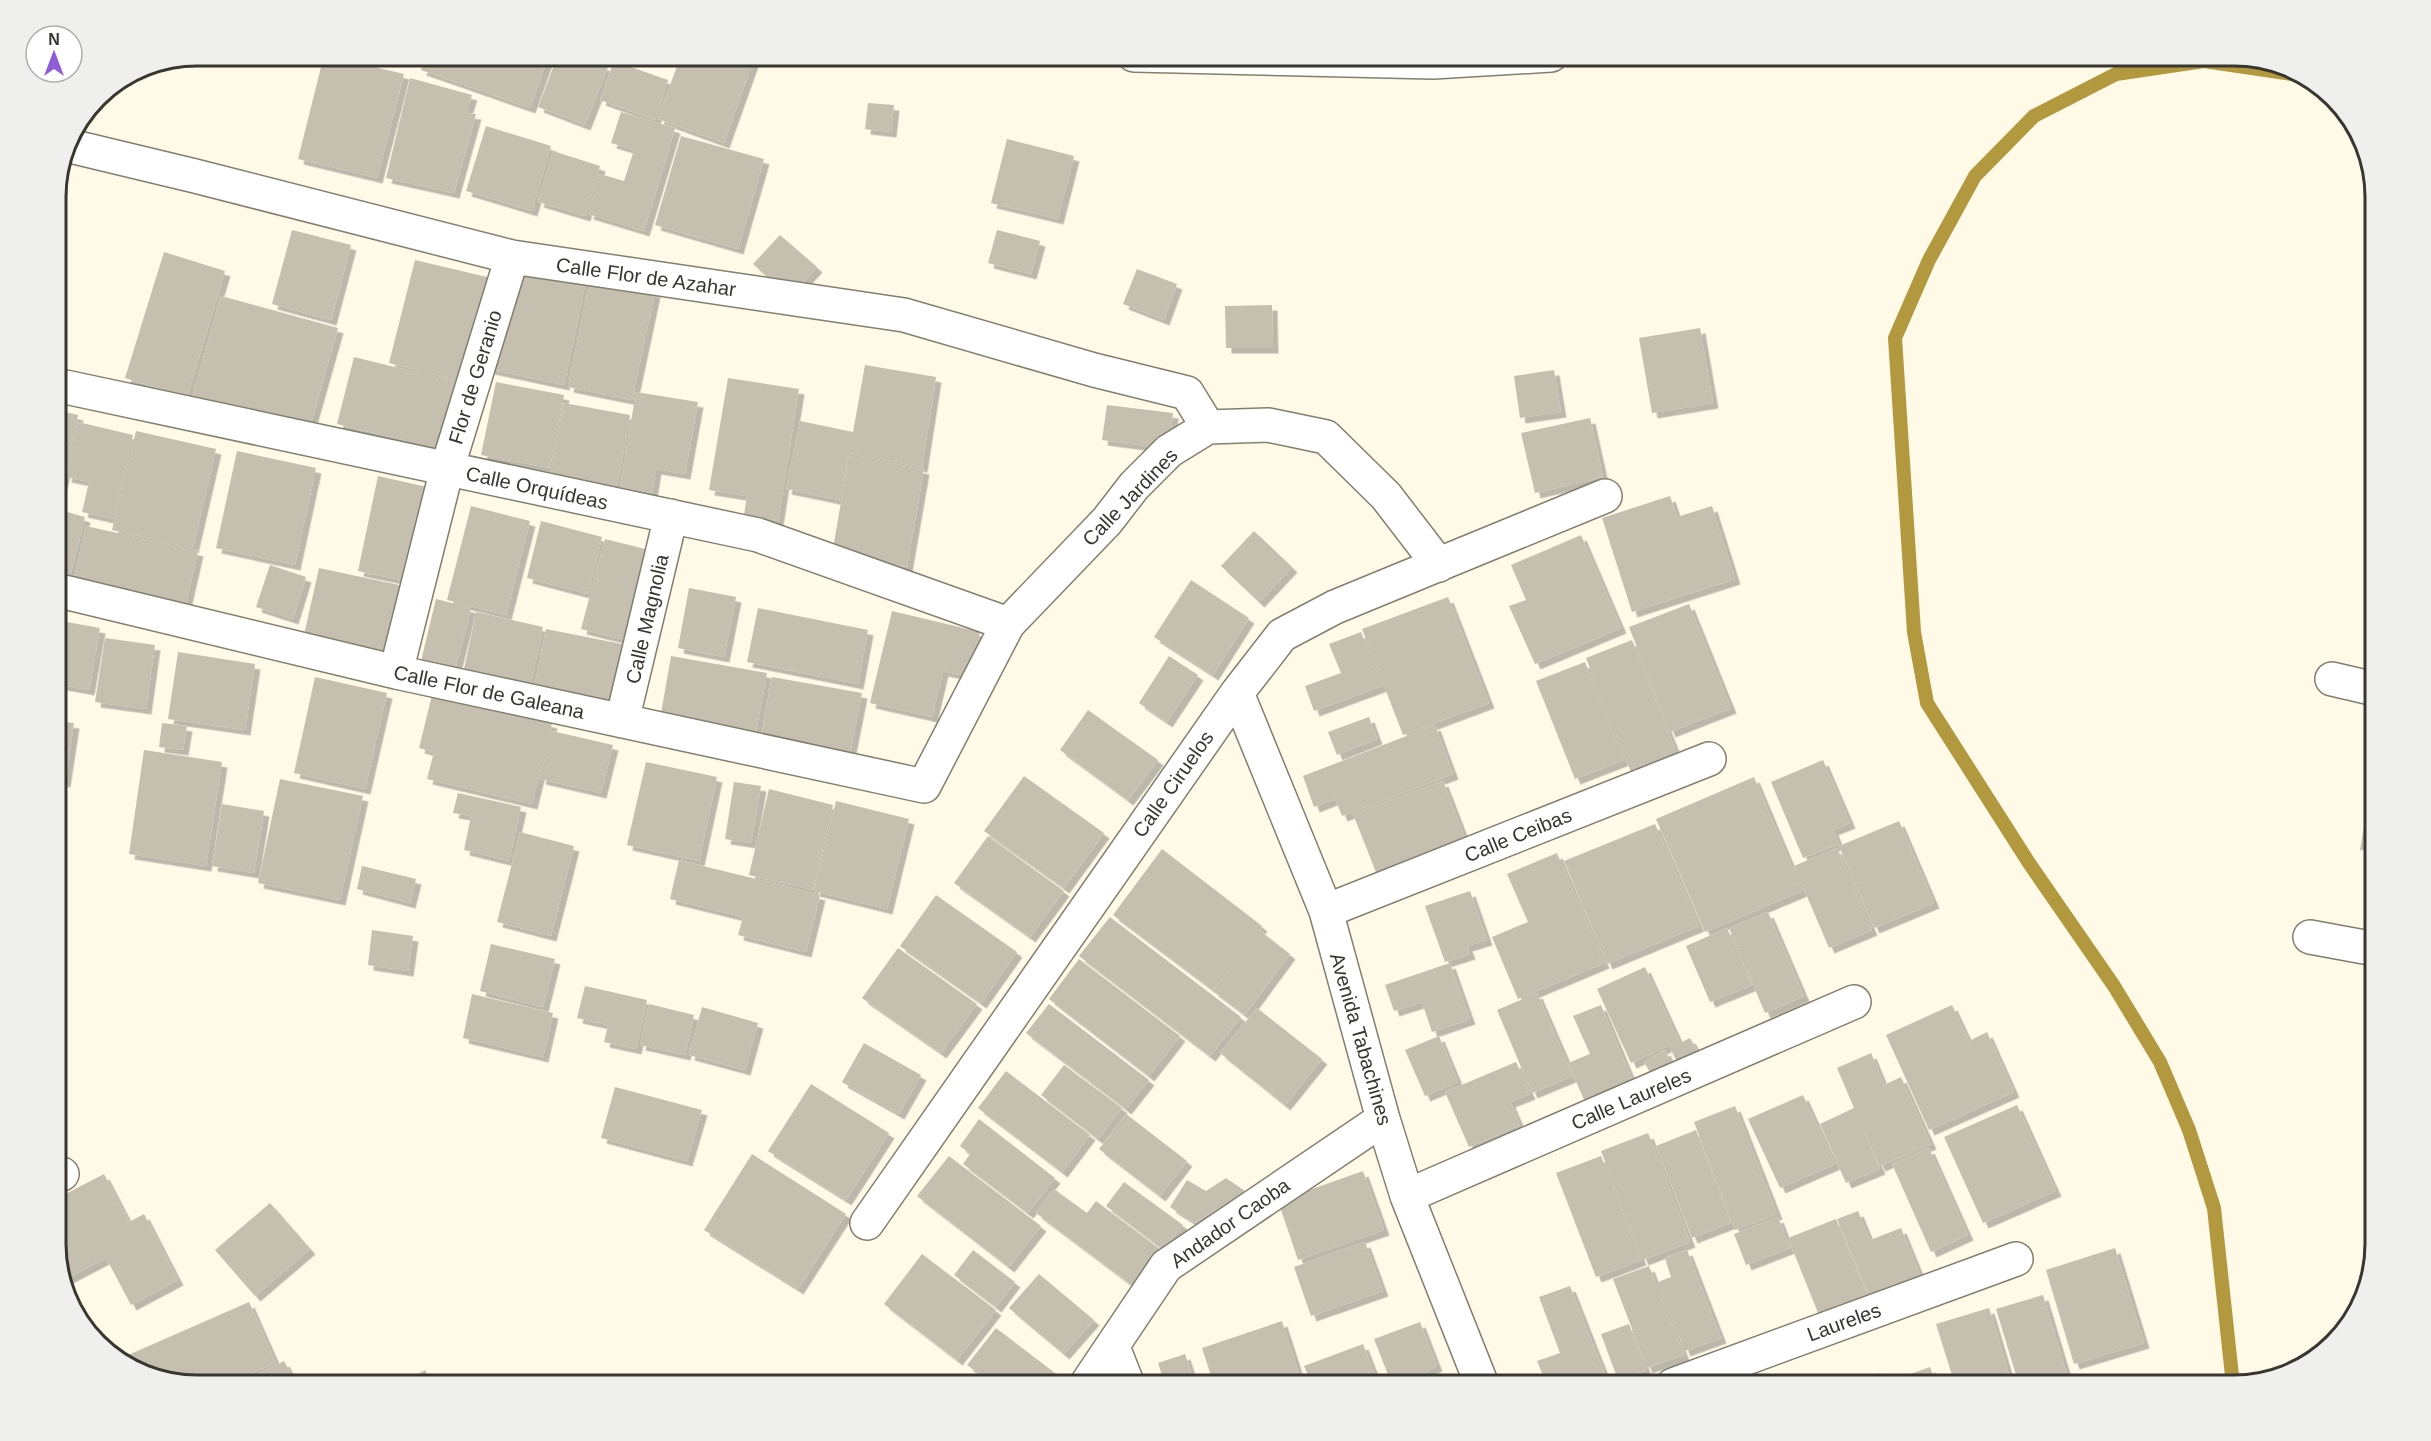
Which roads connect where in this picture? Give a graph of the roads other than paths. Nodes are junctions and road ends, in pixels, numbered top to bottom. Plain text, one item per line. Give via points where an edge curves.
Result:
1 (76, 147) edge
2 (512, 257) junction
3 (66, 387) edge
4 (1208, 427) junction
5 (447, 469) junction
6 (1605, 496) dead end
7 (671, 516) junction
8 (1439, 565) junction
9 (66, 592) edge
10 (1008, 624) junction
11 (396, 672) junction
12 (2332, 679) dead end
13 (2365, 687) edge
14 (1237, 693) junction
15 (622, 721) junction
16 (1710, 759) dead end
17 (924, 786) joint
18 (1326, 911) junction
19 (2310, 937) dead end
20 (2365, 947) edge
21 (1854, 1002) dead end
22 (1383, 1119) junction
23 (1407, 1196) junction
24 (867, 1223) dead end
25 (2016, 1259) dead end
26 (1113, 1347) junction
27 (1094, 1375) edge
28 (1124, 1375) edge
29 (1478, 1375) edge
30 (1703, 1375) edge

1 - 2 street, Calle Flor de Azahar
2 - 4 street, Calle Flor de Azahar via 904,315 1187,393
2 - 5 street, Flor de Geranio
3 - 5 street, Calle Orquídeas
4 - 8 street, Calle Jardines via 1268,424 1326,437 1386,496
4 - 10 street, Calle Jardines via 1169,451
5 - 7 street, Calle Orquídeas
5 - 11 street, Flor de Geranio
6 - 8 street, Calle Ciruelos
7 - 10 street, Calle Orquídeas via 758,535
7 - 15 street, Calle Magnolia
8 - 14 street, Calle Ciruelos via 1335,607 1282,635
9 - 11 street, Calle Flor de Galeana
10 - 17 street, Calle Jardines
11 - 15 street, Calle Flor de Galeana
12 - 13 street
14 - 18 street, Avenida Tabachines
14 - 24 street, Calle Ciruelos
15 - 17 street, Calle Flor de Galeana
16 - 18 street, Calle Ceibas
18 - 22 street, Avenida Tabachines
19 - 20 street
21 - 23 street, Calle Laureles
22 - 23 street, Avenida Tabachines
22 - 26 street, Andador Caoba via 1166,1266
23 - 29 street, Avenida Tabachines
25 - 30 street, Laureles
26 - 27 street, Andador Caoba
26 - 28 street

